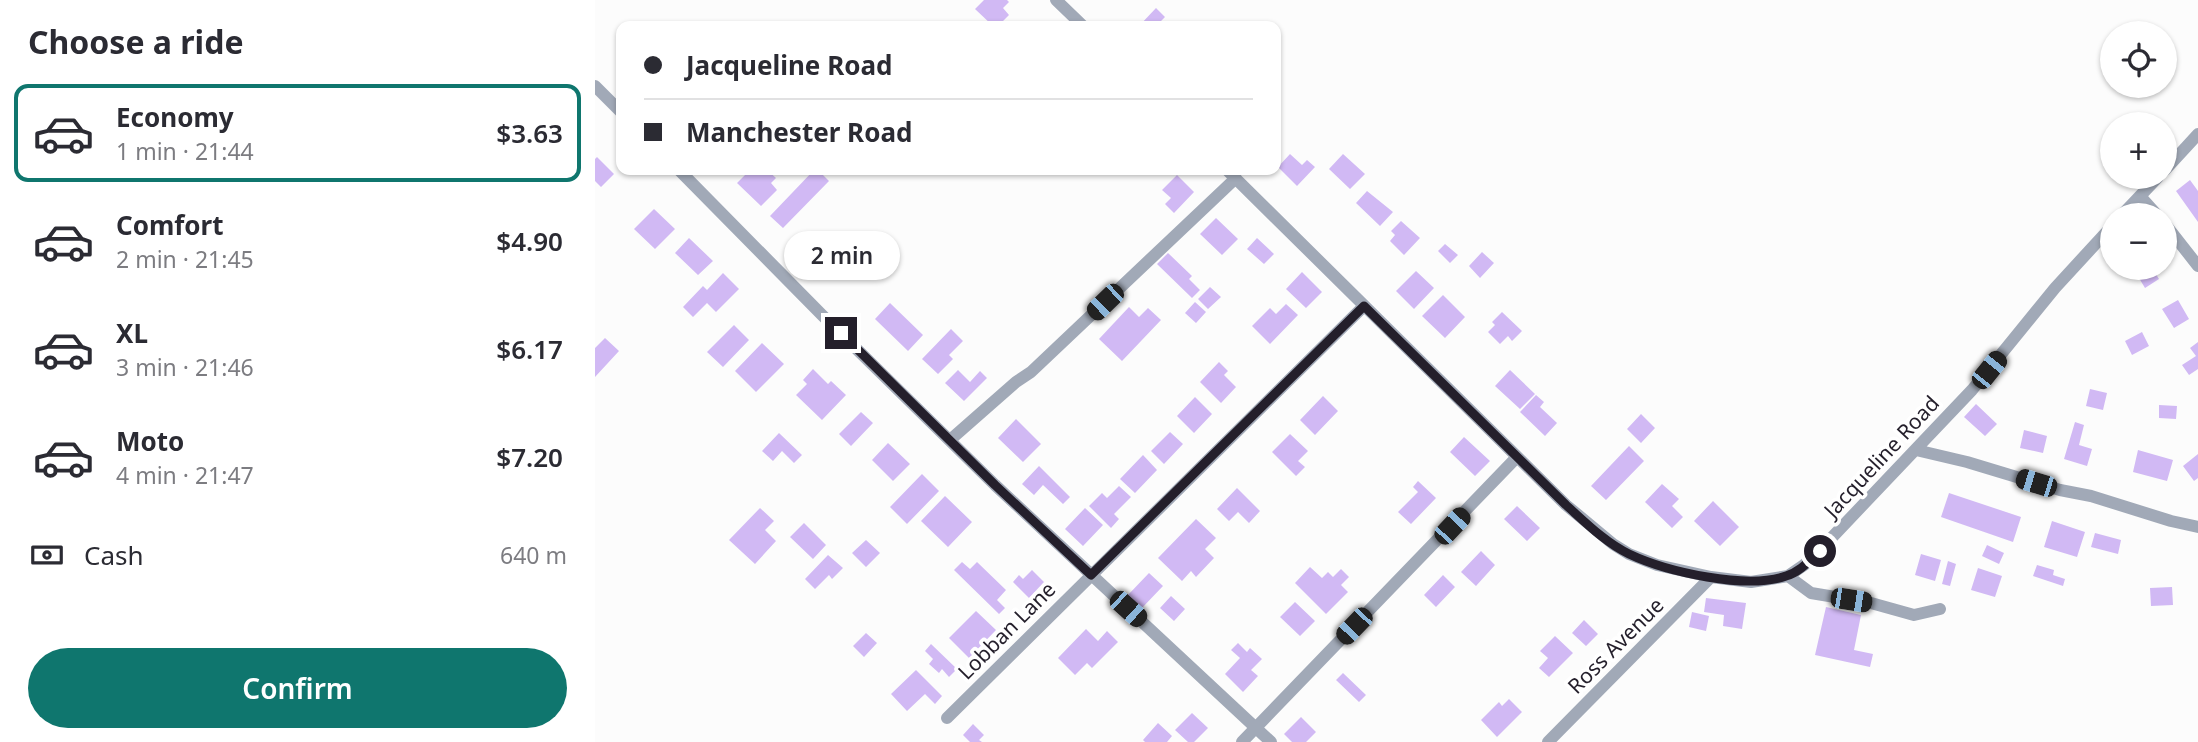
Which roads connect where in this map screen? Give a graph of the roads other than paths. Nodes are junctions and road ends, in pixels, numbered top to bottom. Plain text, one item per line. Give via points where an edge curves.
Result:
1 (1056, 0) edge
2 (1078, 21) edge
3 (595, 86) edge
4 (616, 107) edge
5 (2198, 134) edge
6 (2177, 157) edge
7 (683, 175) edge
8 (1231, 175) edge
9 (1233, 175) edge
10 (2147, 189) edge
11 (2140, 196) junction
12 (2133, 203) edge
13 (2146, 203) edge
14 (2100, 239) edge
15 (2177, 239) edge
16 (2198, 266) edge
17 (1364, 306) junction
18 (950, 440) junction
19 (1916, 450) junction
20 (1517, 457) junction
21 (2198, 527) edge
22 (1091, 575) junction
23 (1788, 576) junction
24 (1711, 577) junction
25 (1940, 609) dead end
26 (947, 718) dead end
27 (1257, 727) junction
28 (1242, 742) edge
29 (1271, 742) edge
30 (1548, 742) edge

1 - 2 street
3 - 4 street
5 - 6 street
7 - 18 street
8 - 18 street via 1031,372
9 - 17 street, Jacqueline Road
10 - 11 street
11 - 12 street
11 - 13 street
14 - 19 street, Jacqueline Road
15 - 16 street
17 - 20 street, Jacqueline Road
17 - 22 street, Lobban Lane
18 - 22 street
19 - 21 street
19 - 23 street, Jacqueline Road via 1820,551
20 - 24 street, Jacqueline Road via 1574,512 1629,554
20 - 27 street
22 - 26 street, Lobban Lane
22 - 27 street
23 - 24 street, Jacqueline Road via 1751,582
23 - 25 street via 1811,593 1914,615
24 - 30 street, Ross Avenue
27 - 28 street
27 - 29 street

